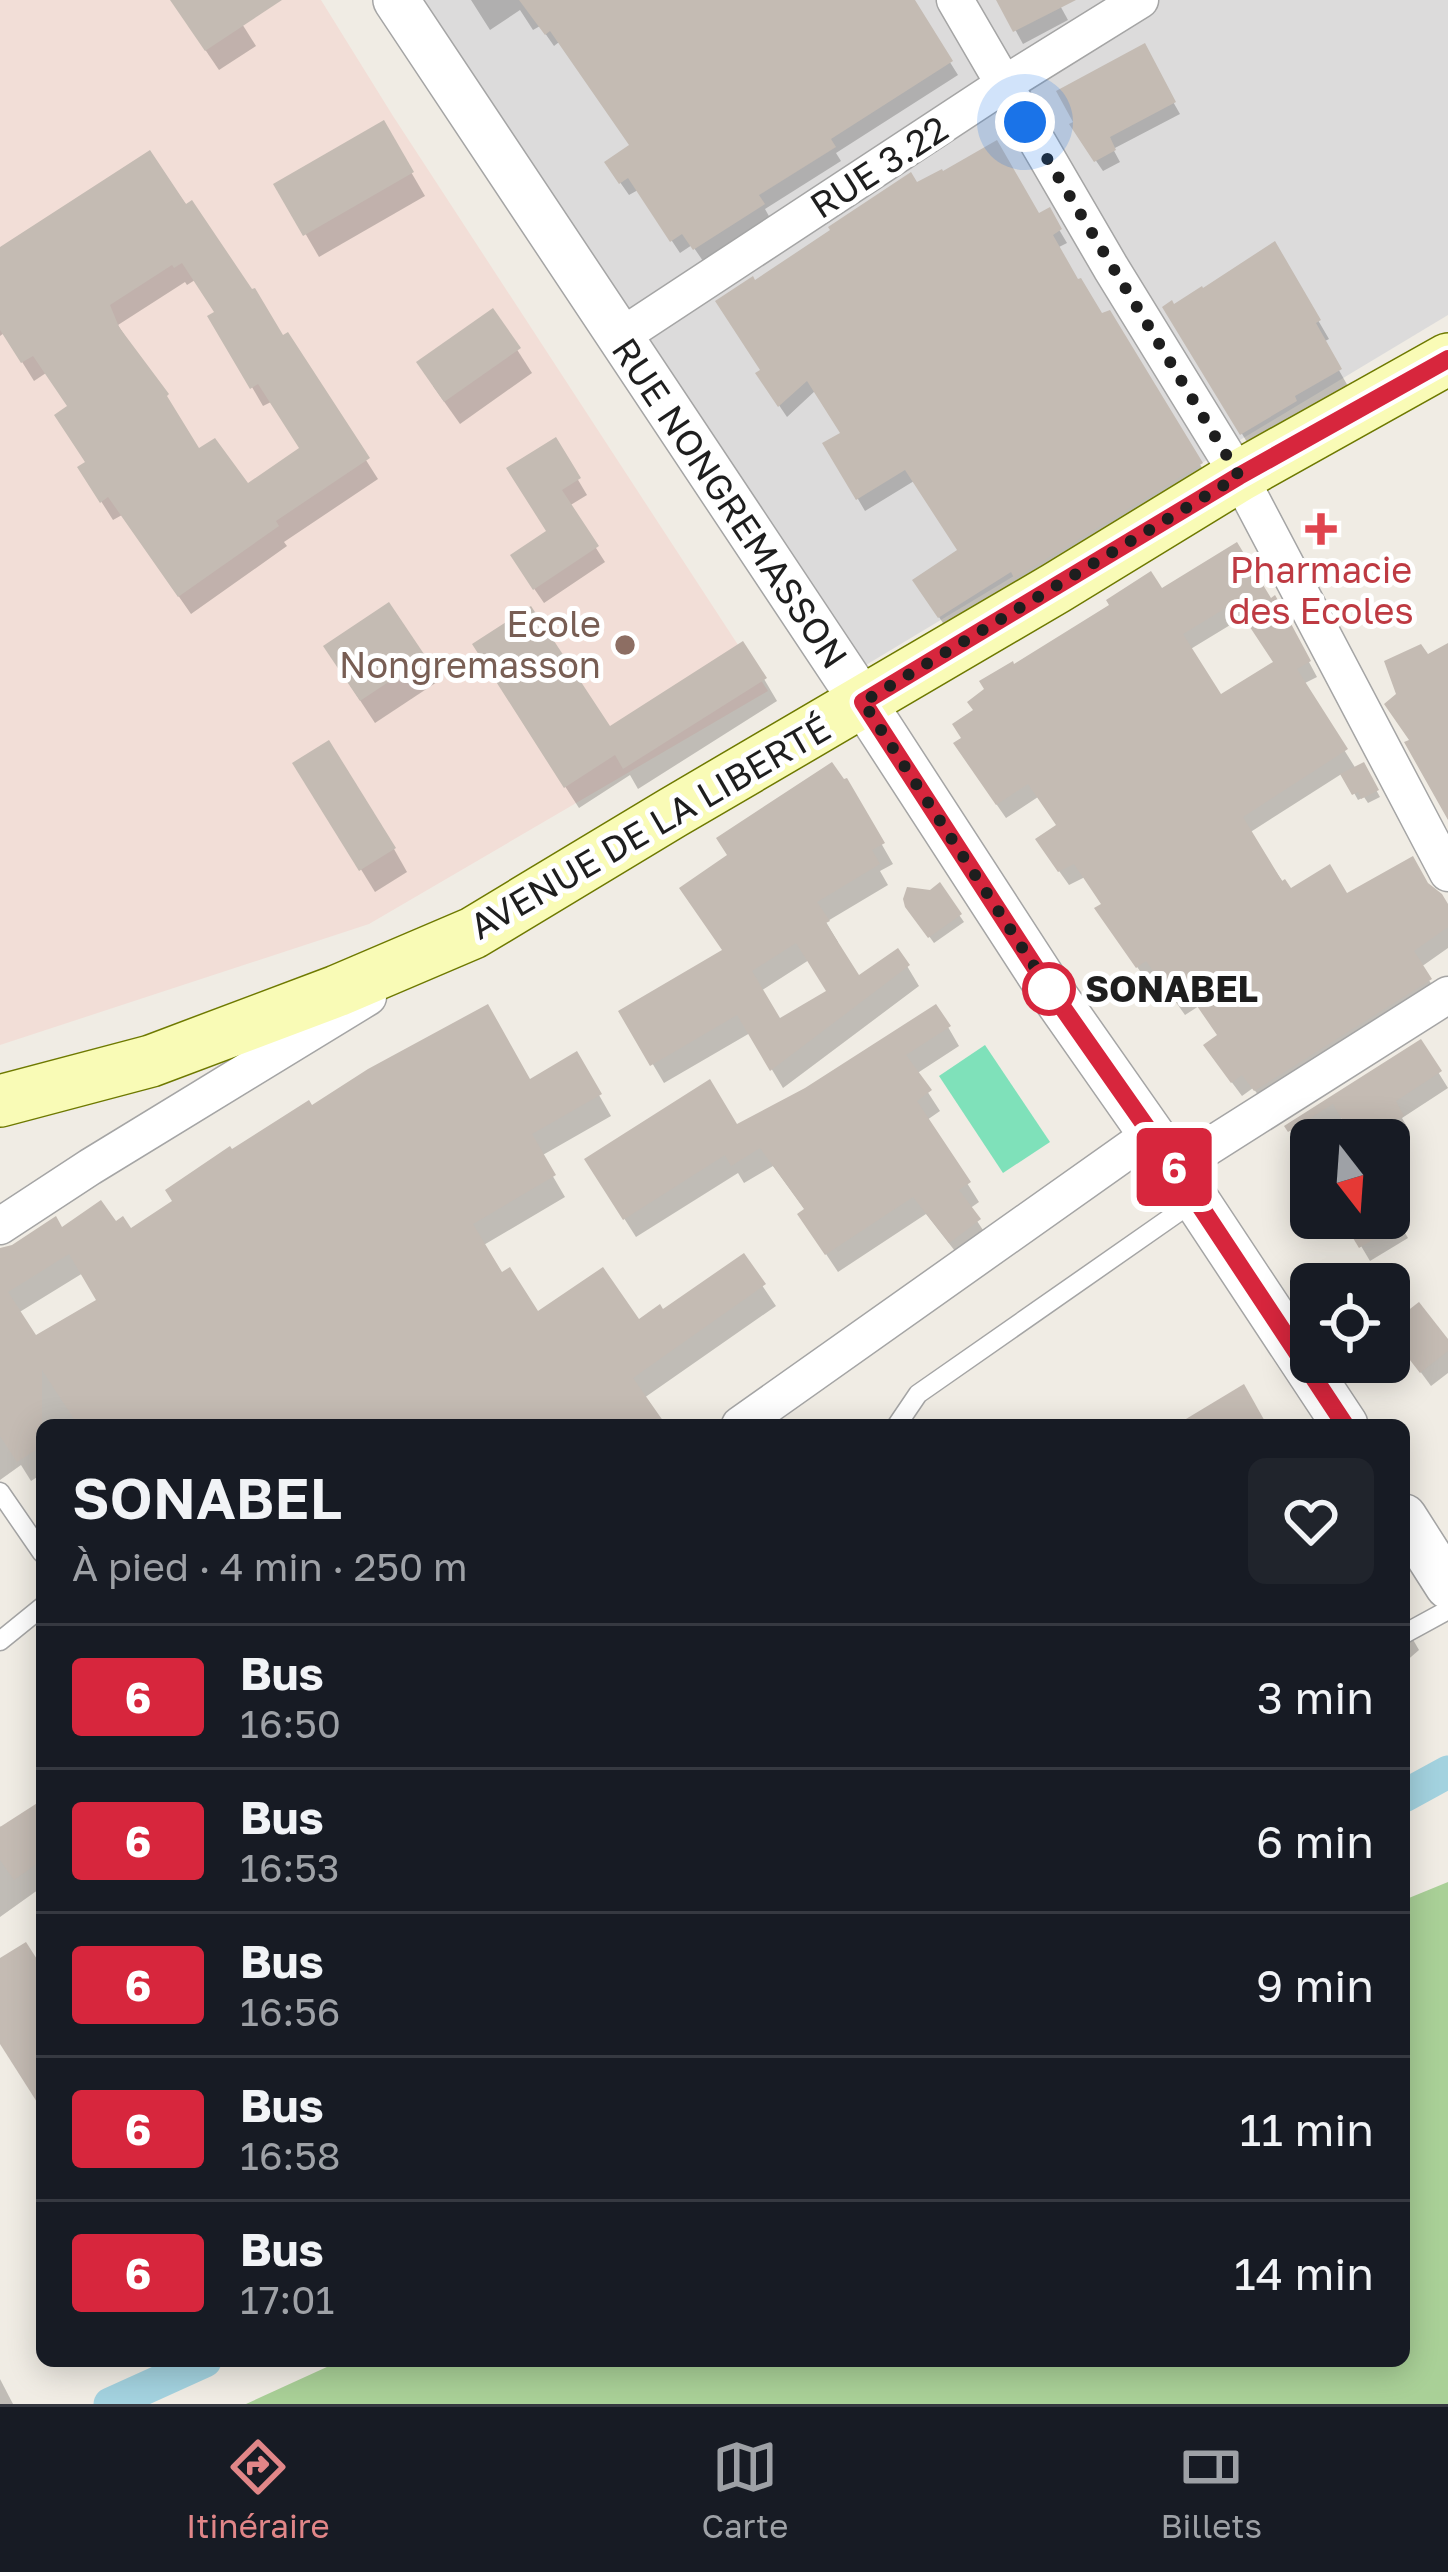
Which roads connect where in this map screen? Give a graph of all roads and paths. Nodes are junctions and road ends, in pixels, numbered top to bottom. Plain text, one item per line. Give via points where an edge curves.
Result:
1 (396, 0) edge
2 (955, 0) edge
3 (1139, 0) edge
4 (1003, 85) junction
5 (620, 337) junction
6 (1448, 358) edge
7 (1239, 476) junction
8 (863, 702) junction
9 (1448, 873) edge
10 (473, 933) junction
11 (1448, 995) edge
12 (0, 1101) edge
13 (1174, 1168) junction
14 (0, 1226) edge
15 (750, 1419) edge
16 (901, 1419) edge
17 (1341, 1419) edge
18 (0, 1492) edge
19 (1410, 1526) edge
20 (36, 1544) edge
21 (1448, 1586) edge
22 (1448, 1610) edge
23 (36, 1612) edge
24 (1410, 1631) edge
25 (0, 1641) edge

1 - 5 street, RUE NONGREMASSON
2 - 4 street
3 - 4 street, RUE 3.22
4 - 5 street, RUE 3.22
4 - 7 street
5 - 8 street, RUE NONGREMASSON
6 - 7 main road, AVENUE DE LA LIBERTÉ
7 - 8 main road, AVENUE DE LA LIBERTÉ
7 - 9 street
8 - 10 main road, AVENUE DE LA LIBERTÉ
8 - 13 street, RUE NONGREMASSON
10 - 12 main road, AVENUE DE LA LIBERTÉ via 152,1061
10 - 14 street
11 - 13 street
13 - 15 street
13 - 16 lane via 918,1394
13 - 17 street, RUE NONGREMASSON
18 - 20 lane
19 - 21 street
22 - 24 lane
23 - 25 lane

